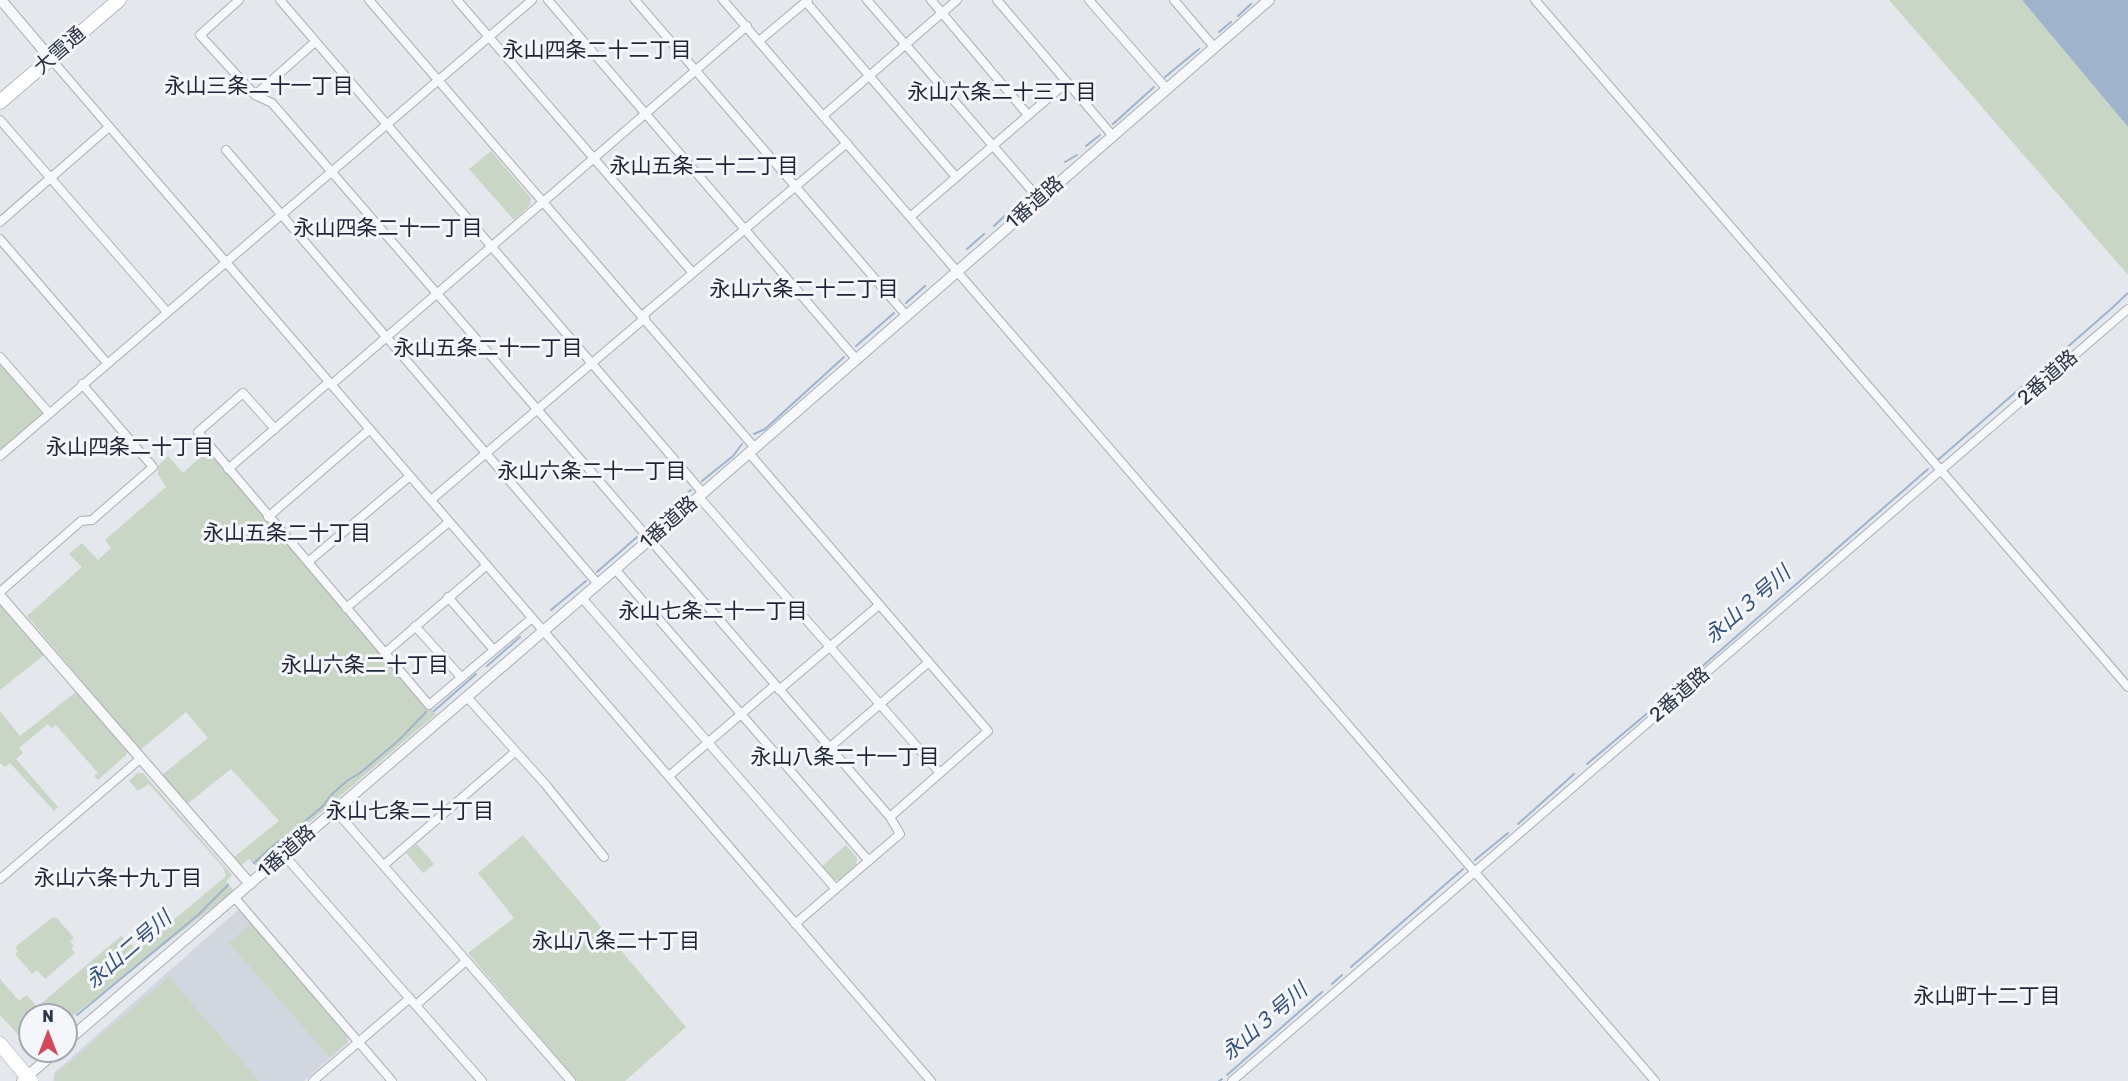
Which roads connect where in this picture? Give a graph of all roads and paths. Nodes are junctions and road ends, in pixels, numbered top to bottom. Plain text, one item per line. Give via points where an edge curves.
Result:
1 (1, 0) edge
2 (119, 0) edge
3 (239, 0) edge
4 (280, 0) edge
5 (369, 0) edge
6 (457, 0) edge
7 (532, 0) edge
8 (548, 0) edge
9 (635, 0) edge
10 (723, 0) edge
11 (867, 0) edge
12 (931, 0) edge
13 (957, 0) edge
14 (997, 0) edge
15 (1089, 0) edge
16 (1174, 0) edge
17 (1269, 0) edge
18 (1535, 0) edge
19 (807, 1) edge
20 (942, 13) junction
21 (747, 26) junction
22 (489, 38) junction
23 (759, 41) junction
24 (315, 42) junction
25 (906, 44) junction
26 (1214, 47) junction
27 (51, 59) junction
28 (696, 71) junction
29 (869, 76) junction
30 (438, 80) junction
31 (1067, 82) junction
32 (1166, 88) junction
33 (255, 95) junction
34 (0, 102) edge
35 (646, 114) junction
36 (1028, 115) junction
37 (824, 116) junction
38 (0, 120) edge
39 (387, 125) junction
40 (109, 127) junction
41 (1112, 135) junction
42 (847, 142) junction
43 (993, 146) junction
44 (226, 150) dead end
45 (594, 158) junction
46 (332, 172) junction
47 (956, 177) junction
48 (51, 178) junction
49 (796, 186) junction
50 (1039, 199) junction
51 (543, 202) junction
52 (282, 216) junction
53 (910, 217) junction
54 (0, 222) edge
55 (746, 230) junction
56 (0, 239) edge
57 (492, 247) junction
58 (225, 262) junction
59 (957, 270) junction
60 (692, 272) junction
61 (437, 294) junction
62 (2128, 309) edge
63 (166, 312) junction
64 (906, 315) junction
65 (644, 317) junction
66 (386, 338) junction
67 (0, 357) edge
68 (856, 359) junction
69 (107, 363) junction
70 (592, 363) junction
71 (82, 384) junction
72 (330, 384) junction
73 (537, 410) junction
74 (49, 413) junction
75 (275, 429) junction
76 (370, 429) junction
77 (752, 451) junction
78 (486, 453) junction
79 (0, 456) edge
80 (228, 469) junction
81 (1940, 470) junction
82 (410, 476) junction
83 (701, 495) junction
84 (431, 500) junction
85 (268, 517) junction
86 (449, 522) junction
87 (649, 540) junction
88 (308, 562) junction
89 (486, 565) junction
90 (615, 569) junction
91 (598, 584) junction
92 (0, 594) edge
93 (448, 597) junction
94 (582, 597) junction
95 (879, 605) junction
96 (346, 608) junction
97 (532, 618) junction
98 (415, 626) junction
99 (542, 631) junction
100 (830, 646) junction
101 (494, 649) junction
102 (385, 653) junction
103 (929, 662) junction
104 (461, 677) junction
105 (777, 687) junction
106 (2128, 687) edge
107 (467, 697) junction
108 (880, 704) junction
109 (741, 714) junction
110 (708, 743) junction
111 (829, 748) junction
112 (515, 752) junction
113 (140, 759) junction
114 (940, 773) junction
115 (669, 776) junction
116 (335, 810) junction
117 (890, 817) junction
118 (284, 855) junction
119 (604, 857) dead end
120 (868, 860) junction
121 (384, 865) junction
122 (1474, 872) junction
123 (0, 879) edge
124 (250, 884) junction
125 (835, 888) junction
126 (235, 898) junction
127 (795, 924) junction
128 (466, 961) junction
129 (413, 1002) junction
130 (78, 1032) edge
131 (358, 1042) junction
132 (0, 1044) edge
133 (44, 1063) edge
134 (27, 1080) edge
135 (313, 1081) edge
136 (392, 1081) edge
137 (482, 1081) edge
138 (571, 1081) edge
139 (931, 1081) edge
140 (1232, 1081) edge
141 (1655, 1081) edge

1 - 27 street
2 - 27 main road, 大雪通
3 - 33 street via 200,35
4 - 24 street
5 - 30 street
6 - 22 street
7 - 22 street
8 - 35 street
9 - 28 street
10 - 21 street
11 - 25 street
12 - 20 street
13 - 20 street
14 - 31 street
15 - 32 street
16 - 26 street
17 - 26 street, 1番道路
18 - 81 street
19 - 23 street
19 - 29 street
20 - 25 street
20 - 36 street
21 - 23 street
21 - 28 street
22 - 30 street
22 - 45 street
23 - 37 street
24 - 33 street
24 - 39 street
25 - 29 street
25 - 43 street
26 - 32 street, 1番道路
27 - 34 main road, 大雪通
27 - 40 street
28 - 35 street
28 - 49 street
29 - 37 street
29 - 47 street
30 - 39 street
30 - 51 street
31 - 36 street
31 - 41 street
32 - 41 street, 1番道路
33 - 46 street via 272,103
35 - 45 street
35 - 55 street
36 - 43 street
37 - 42 street
38 - 48 street
39 - 46 street
39 - 57 street
40 - 48 street
40 - 58 street
41 - 50 street, 1番道路
42 - 49 street
42 - 53 street
43 - 47 street
43 - 50 street
44 - 52 street
45 - 51 street
45 - 60 street
46 - 52 street
46 - 61 street
47 - 53 street
48 - 54 street
48 - 63 street
49 - 55 street
49 - 64 street
50 - 59 street, 1番道路
51 - 57 street
51 - 65 street
52 - 58 street
52 - 66 street
53 - 59 street
55 - 60 street
55 - 68 street
56 - 69 street
57 - 61 street
57 - 70 street
58 - 63 street
58 - 72 street
59 - 64 street, 1番道路
59 - 122 street
60 - 65 street
61 - 66 street
61 - 73 street
62 - 81 street, 2番道路
63 - 69 street
64 - 68 street, 1番道路
65 - 70 street
65 - 77 street
66 - 72 street
66 - 78 street
67 - 74 street
68 - 77 street, 1番道路
69 - 71 street
70 - 73 street
70 - 83 street
71 - 74 street
71 - 92 street via 153,467 92,520 81,521
72 - 75 street
72 - 76 street
73 - 78 street
73 - 87 street
74 - 79 street
75 - 80 street
75 - 80 street via 243,393 198,432
76 - 82 street
76 - 85 street
77 - 83 street, 1番道路
77 - 95 street
78 - 84 street
78 - 91 street
80 - 85 street
81 - 106 street
81 - 122 street, 2番道路
82 - 84 street
82 - 88 street
83 - 87 street, 1番道路
83 - 100 street
84 - 86 street
85 - 88 street
86 - 89 street
86 - 96 street
87 - 90 street, 1番道路
87 - 105 street
88 - 96 street
89 - 93 street
89 - 97 street
90 - 91 street, 1番道路
90 - 109 street
91 - 94 street, 1番道路
92 - 113 street
93 - 98 street
93 - 101 street
94 - 99 street, 1番道路
94 - 110 street
95 - 100 street
95 - 103 street
96 - 102 street
97 - 99 street
97 - 101 street
98 - 102 street
98 - 104 street
99 - 107 street, 1番道路
99 - 115 street
100 - 105 street
100 - 108 street
101 - 104 street
102 - 104 street via 429,705
103 - 108 street
103 - 114 street via 988,731
105 - 109 street
105 - 111 street
107 - 112 street
107 - 116 street, 1番道路
108 - 111 street
108 - 114 street
109 - 110 street
109 - 120 street
110 - 115 street
110 - 125 street
111 - 117 street
112 - 119 street
112 - 121 street
113 - 123 street
113 - 124 street
114 - 117 street
115 - 127 street
116 - 118 street, 1番道路
116 - 121 street
117 - 120 street via 900,834
118 - 124 street, 1番道路
118 - 129 street
120 - 125 street
121 - 128 street
122 - 140 street, 2番道路
122 - 141 street
124 - 126 street, 1番道路
125 - 127 street
126 - 130 street, 1番道路
126 - 131 street
127 - 139 street
128 - 129 street
128 - 138 street
129 - 131 street
129 - 137 street
131 - 135 street
131 - 136 street
132 - 134 main road
133 - 134 street

